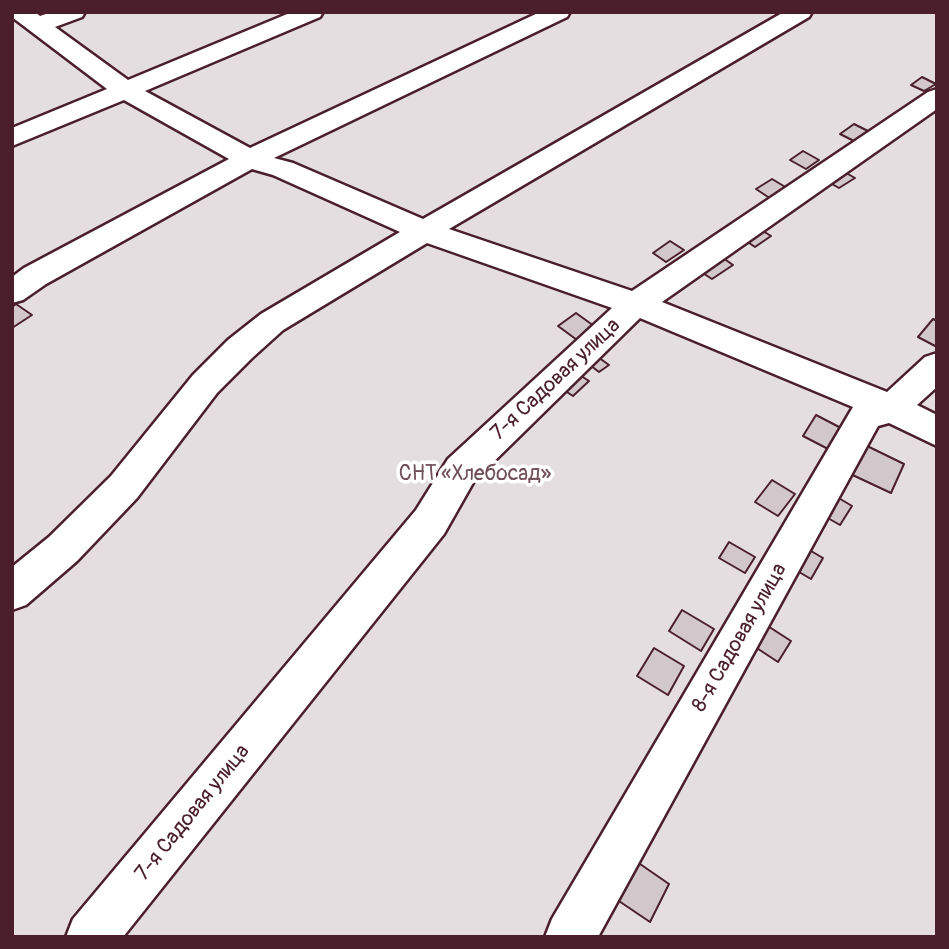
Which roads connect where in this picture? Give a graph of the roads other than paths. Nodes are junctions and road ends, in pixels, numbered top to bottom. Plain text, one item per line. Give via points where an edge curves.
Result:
1 (74, 12) edge
2 (312, 12) edge
3 (559, 12) edge
4 (801, 12) edge
5 (27, 26) edge
6 (123, 89) junction
7 (937, 97) edge
8 (12, 138) edge
9 (248, 159) junction
10 (424, 230) junction
11 (12, 292) edge
12 (636, 304) junction
13 (937, 366) edge
14 (892, 408) junction
15 (937, 432) edge
16 (12, 593) edge
17 (91, 937) edge
18 (570, 937) edge

1 - 5 lane
2 - 6 lane
3 - 9 lane
4 - 10 lane
5 - 6 lane
6 - 8 lane
6 - 9 lane
7 - 12 lane, 7-я Садовая улица
9 - 10 lane via 283,169
9 - 11 lane
10 - 12 lane
10 - 16 lane via 272,322 240,349 205,384 124,487
12 - 14 lane
12 - 17 lane, 7-я Садовая улица via 461,470 430,522
13 - 14 lane, 8-я Садовая улица
14 - 15 lane
14 - 18 lane, 8-я Садовая улица via 866,416

